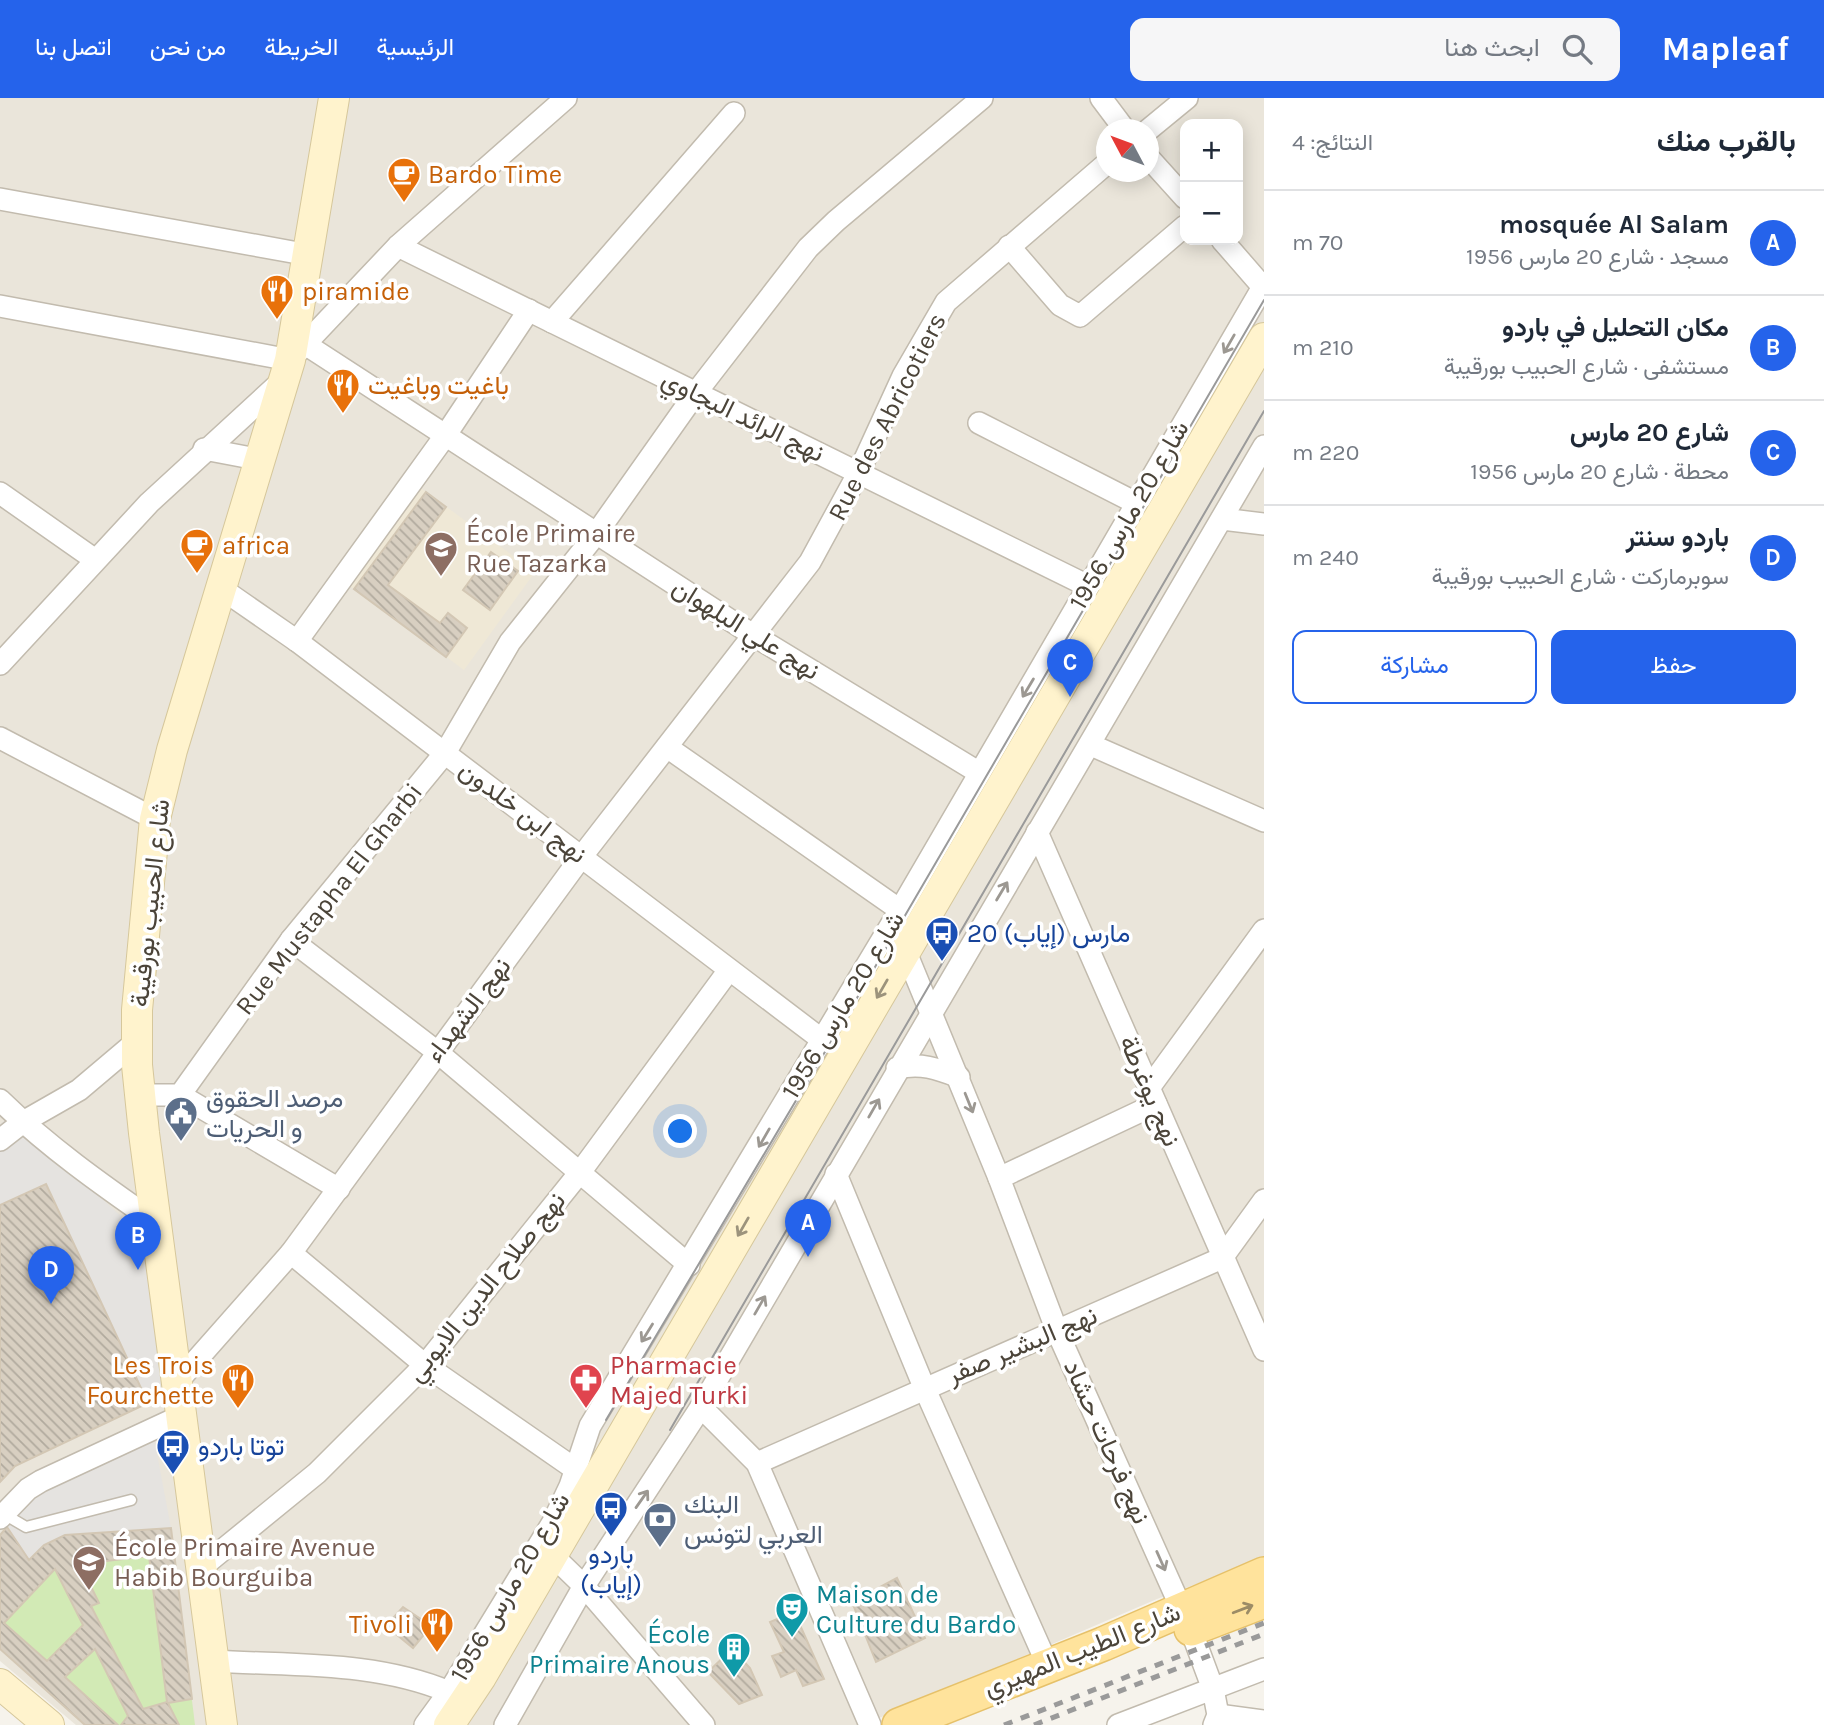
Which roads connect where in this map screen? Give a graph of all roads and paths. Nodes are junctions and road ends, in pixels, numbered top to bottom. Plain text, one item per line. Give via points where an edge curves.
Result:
1 (334, 98) edge
2 (566, 98) edge
3 (982, 98) edge
4 (1101, 98) edge
5 (1187, 98) edge
6 (546, 107) edge
7 (734, 113) dead end
8 (1117, 119) edge
9 (1159, 122) edge
10 (1159, 168) edge
11 (1096, 173) edge
12 (1180, 192) edge
13 (0, 199) edge
14 (1180, 230) edge
15 (1227, 245) edge
16 (398, 246) junction
17 (1009, 246) junction
18 (309, 255) junction
19 (1264, 286) edge
20 (0, 306) edge
21 (529, 310) junction
22 (552, 322) junction
23 (1264, 338) edge
24 (293, 361) junction
25 (1264, 378) edge
26 (695, 394) junction
27 (979, 424) dead end
28 (445, 436) junction
29 (1264, 446) edge
30 (204, 449) junction
31 (262, 460) junction
32 (859, 472) junction
33 (0, 493) edge
34 (1136, 503) junction
35 (1222, 519) junction
36 (1264, 524) edge
37 (596, 534) junction
38 (94, 559) junction
39 (1088, 586) junction
40 (222, 589) junction
41 (753, 635) junction
42 (297, 641) junction
43 (0, 664) edge
44 (2, 743) edge
45 (1091, 745) junction
46 (667, 747) junction
47 (444, 753) junction
48 (978, 772) junction
49 (1002, 807) junction
50 (155, 819) junction
51 (1264, 821) edge
52 (1037, 832) junction
53 (582, 856) junction
54 (900, 910) junction
55 (1264, 930) edge
56 (291, 940) junction
57 (910, 960) junction
58 (729, 970) junction
59 (930, 1012) junction
60 (821, 1039) junction
61 (137, 1041) junction
62 (436, 1051) junction
63 (897, 1068) junction
64 (959, 1077) junction
65 (140, 1095) junction
66 (180, 1095) junction
67 (1153, 1096) junction
68 (0, 1100) edge
69 (23, 1122) junction
70 (0, 1140) edge
71 (581, 1171) junction
72 (836, 1174) junction
73 (999, 1178) junction
74 (339, 1189) junction
75 (1264, 1200) edge
76 (157, 1223) junction
77 (291, 1253) junction
78 (1222, 1258) junction
79 (689, 1265) junction
80 (1057, 1331) junction
81 (1264, 1350) edge
82 (425, 1364) junction
83 (178, 1381) junction
84 (924, 1387) junction
85 (701, 1407) junction
86 (181, 1416) junction
87 (757, 1463) junction
88 (575, 1469) junction
89 (131, 1500) dead end
90 (2, 1516) edge
91 (203, 1566) junction
92 (1264, 1574) edge
93 (564, 1575) junction
94 (1264, 1601) edge
95 (1186, 1620) junction
96 (215, 1661) junction
97 (1048, 1666) junction
98 (1264, 1669) edge
99 (0, 1684) edge
100 (1213, 1689) junction
101 (449, 1692) junction
102 (1216, 1720) edge
103 (1264, 1721) edge
104 (49, 1725) edge
105 (222, 1725) edge
106 (425, 1725) edge
107 (449, 1725) edge
108 (475, 1725) edge
109 (505, 1725) edge
110 (704, 1725) edge
111 (870, 1725) edge
112 (899, 1725) edge
113 (952, 1725) edge
114 (1118, 1725) edge

1 - 18 main road, شارع الحبيب بورقيبة
2 - 6 street
3 - 26 street, Rue Mustapha El Gharbi via 820,235
4 - 8 street
5 - 9 street
6 - 16 street
7 - 22 street
10 - 12 street
11 - 17 street, Rue des Abricotiers
13 - 18 street
14 - 17 street via 1080,316 1060,305
15 - 19 street
16 - 21 street, نهج الرائد البجاوي
16 - 24 street
17 - 32 street, Rue des Abricotiers via 937,315
18 - 24 main road, شارع الحبيب بورقيبة
19 -> 34 street, شارع 20 مارس 1956
20 - 24 street
21 - 22 street, نهج الرائد البجاوي
21 - 28 street
22 - 26 street, نهج الرائد البجاوي
23 - 49 main road, شارع 20 مارس 1956
24 - 28 street, نهج علي البلهوان
24 - 30 street
24 - 31 main road, شارع الحبيب بورقيبة
25 - 49 main road, شارع 20 مارس 1956
26 - 32 street, نهج الرائد البجاوي
26 - 37 street, Rue Mustapha El Gharbi
27 - 34 street
28 - 37 street, نهج علي البلهوان
28 - 42 street
29 - 35 street, شارع 20 مارس 1956
30 - 31 street
30 - 38 street
31 - 40 main road, شارع الحبيب بورقيبة
32 - 39 street, نهج الرائد البجاوي
32 - 41 street, Rue des Abricotiers via 818,549
33 - 38 street
34 - 39 street, شارع 20 مارس 1956
35 - 36 street
35 - 45 street, شارع 20 مارس 1956
37 - 41 street, نهج علي البلهوان
37 - 47 street, Rue Mustapha El Gharbi via 510,642
38 - 43 street
39 -> 48 street, شارع 20 مارس 1956
40 - 42 street, نهج ابن خلدون
40 - 50 main road, شارع الحبيب بورقيبة
41 - 46 street, نهج الشهداء
41 - 48 street, نهج علي البلهوان
42 - 47 street, نهج ابن خلدون
44 - 50 street
45 - 51 street
45 - 52 street, شارع 20 مارس 1956
46 - 53 street, نهج الشهداء
46 - 54 street
47 - 53 street, نهج ابن خلدون
47 - 56 street, Rue Mustapha El Gharbi
48 - 54 street, شارع 20 مارس 1956
49 - 57 main road, شارع 20 مارس 1956
50 - 61 main road, شارع الحبيب بورقيبة
59 -> 52 street, شارع 20 مارس 1956
52 - 67 street, نهج يوغرطة
53 - 58 street, نهج ابن خلدون
53 - 62 street, نهج الشهداء
54 - 60 street, شارع 20 مارس 1956
55 - 67 street
56 - 62 street
56 - 66 street, Rue Mustapha El Gharbi
57 - 59 street, نهج فرحات حشاد
57 - 93 main road, شارع 20 مارس 1956
58 - 60 street, نهج ابن خلدون
58 - 71 street, نهج صلاح الدين الايوبي
59 - 63 street, شارع 20 مارس 1956
59 - 64 street, نهج فرحات حشاد
60 -> 79 street, شارع 20 مارس 1956
61 - 65 main road, شارع الحبيب بورقيبة
61 - 69 street via 79,1090
62 - 71 street
62 - 74 street, نهج الشهداء
63 - 64 street via 931,1066
72 -> 63 street, شارع 20 مارس 1956
64 -> 73 street, نهج فرحات حشاد
65 - 66 street
65 - 76 main road, شارع الحبيب بورقيبة
66 - 74 street
67 - 73 street
67 - 78 street, نهج يوغرطة
68 - 69 street
69 - 70 street
69 - 76 street
71 - 79 street
71 - 82 street, نهج صلاح الدين الايوبي
72 - 84 street
85 -> 72 street, شارع 20 مارس 1956
73 - 80 street, نهج فرحات حشاد
74 - 77 street, نهج الشهداء
75 - 78 street
76 - 83 main road, شارع الحبيب بورقيبة
77 - 82 street
77 - 83 street, نهج الشهداء
78 - 80 street, نهج البشير صفر
78 - 81 street, نهج يوغرطة
79 -> 88 street, شارع 20 مارس 1956 via 602,1406
80 - 84 street, نهج البشير صفر
80 -> 95 street, نهج فرحات حشاد
82 - 88 street
82 - 91 street, نهج صلاح الدين الايوبي via 317,1473
83 - 86 main road, شارع الحبيب بورقيبة
84 - 87 street, نهج البشير صفر
84 - 97 street
85 - 87 street
93 -> 85 street, شارع 20 مارس 1956
86 - 90 street via 41,1481
86 - 91 main road, شارع الحبيب بورقيبة
87 - 111 street
88 - 101 street, شارع 20 مارس 1956 via 557,1514
89 - 90 lane via 26,1527
91 - 96 main road, شارع الحبيب بورقيبة
92 - 95 main road, شارع الطيب المهيري
93 - 107 main road, شارع 20 مارس 1956 via 481,1677
93 - 108 main road, شارع 20 مارس 1956
93 - 109 street, شارع 20 مارس 1956
93 - 110 street
95 -> 94 main road, شارع الطيب المهيري
95 - 97 main road, شارع الطيب المهيري
95 - 100 street, نهج فرحات حشاد
95 - 113 main road, شارع الطيب المهيري
96 - 101 street via 376,1670
96 - 105 main road, شارع الحبيب بورقيبة
97 - 112 main road, شارع الطيب المهيري
98 - 100 street
99 - 104 main road
100 - 102 street, نهج فرحات حشاد
100 - 114 street
101 - 106 street, شارع 20 مارس 1956
102 - 103 street

